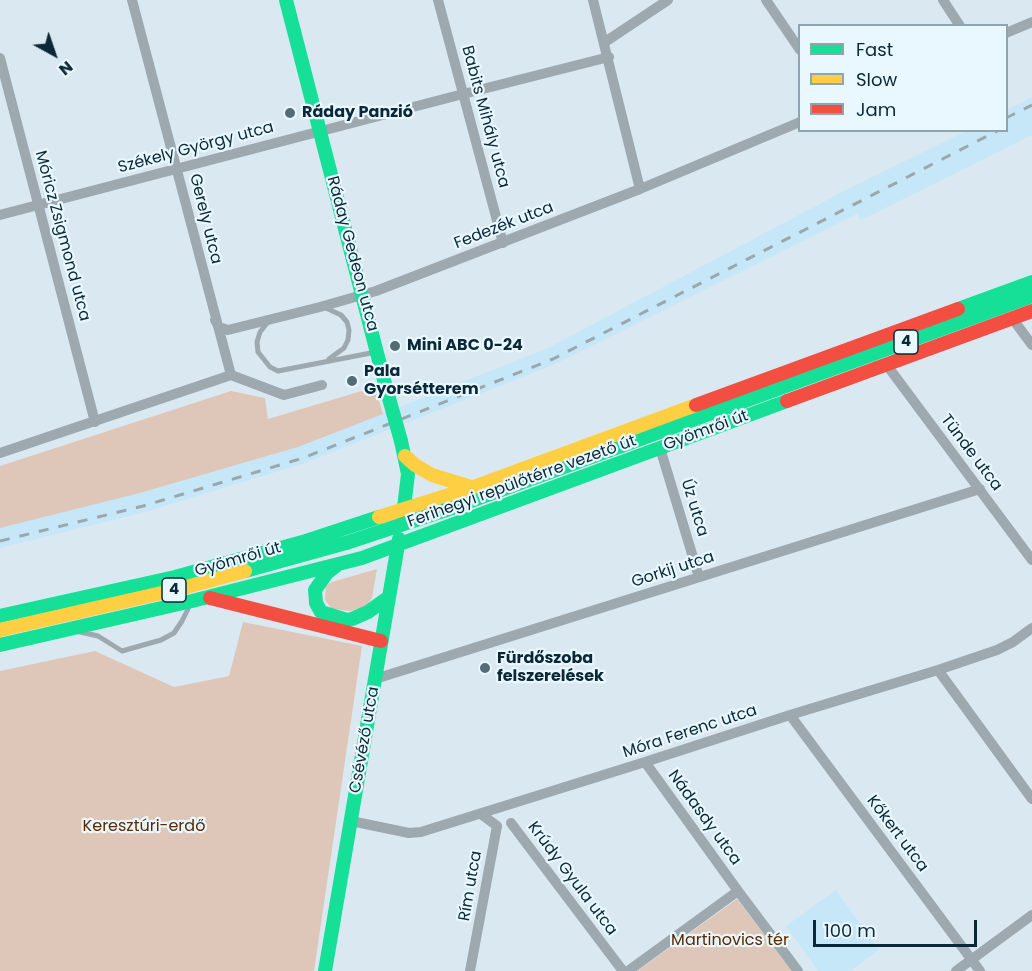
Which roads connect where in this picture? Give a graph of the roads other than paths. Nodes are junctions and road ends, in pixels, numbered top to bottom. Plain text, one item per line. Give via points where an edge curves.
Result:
1 (132, 0) edge
2 (286, 0) edge
3 (438, 0) edge
4 (593, 0) edge
5 (668, 0) edge
6 (766, 0) edge
7 (943, 0) edge
8 (1032, 22) edge
9 (959, 24) edge
10 (1008, 32) edge
11 (605, 42) junction
12 (798, 47) edge
13 (609, 57) junction
14 (0, 58) edge
15 (463, 94) junction
16 (798, 123) edge
17 (320, 130) junction
18 (176, 168) junction
19 (640, 189) junction
20 (39, 205) junction
21 (0, 215) edge
22 (503, 243) junction
23 (1032, 282) edge
24 (363, 295) junction
25 (1032, 296) edge
26 (320, 307) junction
27 (1032, 311) edge
28 (1012, 318) junction
29 (271, 319) junction
30 (215, 320) junction
31 (1032, 345) edge
32 (378, 352) junction
33 (325, 361) junction
34 (886, 364) junction
35 (231, 375) junction
36 (322, 384) dead end
37 (95, 422) junction
38 (660, 448) junction
39 (0, 453) edge
40 (405, 456) junction
41 (470, 488) junction
42 (980, 489) junction
43 (404, 508) junction
44 (452, 523) junction
45 (350, 526) junction
46 (398, 546) junction
47 (362, 558) junction
48 (1032, 560) edge
49 (338, 565) junction
50 (699, 577) junction
51 (206, 597) junction
52 (389, 597) junction
53 (192, 601) junction
54 (0, 616) edge
55 (1032, 628) edge
56 (0, 630) edge
57 (70, 630) junction
58 (381, 641) junction
59 (0, 645) edge
60 (938, 670) junction
61 (375, 679) junction
62 (790, 715) junction
63 (645, 762) junction
64 (1032, 799) edge
65 (519, 803) junction
66 (481, 814) junction
67 (351, 821) junction
68 (511, 823) junction
69 (497, 826) junction
70 (738, 891) junction
71 (1032, 915) edge
72 (971, 960) junction
73 (627, 970) edge
74 (325, 971) edge
75 (471, 971) edge
76 (798, 971) edge
77 (956, 971) edge
78 (980, 971) edge

1 - 18 street, Gerely utca
2 - 17 street, Ráday Gedeon utca
3 - 15 street, Babits Mihály utca
4 - 11 street
5 - 11 street
6 - 12 street
7 - 9 street
8 - 10 street
11 - 13 street
13 - 15 street, Székely György utca
13 - 19 street
14 - 20 street, Móricz Zsigmond utca
15 - 17 street, Székely György utca
15 - 22 street, Babits Mihály utca
16 - 19 street, Fedezék utca
17 - 18 street, Székely György utca
17 - 24 street, Ráday Gedeon utca
18 - 20 street, Székely György utca
18 - 30 street, Gerely utca
19 - 22 street, Fedezék utca
20 - 21 street, Székely György utca
20 - 37 street, Móricz Zsigmond utca
22 - 24 street, Fedezék utca
23 - 41 street, Gyömrői út
24 - 26 street, Fedezék utca
24 - 32 street, Ráday Gedeon utca
25 - 56 street, Ferihegyi repülőtérre vezető út / 4, bridge via 346,543 179,589
26 - 29 street, Fedezék utca
26 - 33 lane via 341,315 349,330 344,348
27 - 28 street, Gyömrői út
28 - 31 street
28 - 34 street, Gyömrői út
29 - 30 street, Fedezék utca via 228,330 219,327
29 - 33 lane via 257,342 258,352 270,367 288,371
30 - 35 street, Gerely utca
32 - 33 lane
32 - 40 street, Ráday Gedeon utca, bridge
34 - 38 street, Gyömrői út
34 - 42 street, Tünde utca
35 - 36 street via 284,395
35 - 37 street
37 - 39 street
38 - 44 street, Gyömrői út
38 - 50 street, Úz utca
40 - 41 street via 432,475
40 - 43 street, Ráday Gedeon utca via 408,480
41 - 43 street, Gyömrői út
41 - 44 street via 436,507 436,521 441,525
42 - 48 street, Tünde utca
42 - 50 street, Gorkij utca
43 - 45 street, Gyömrői út
43 - 46 street, Csévéző utca
44 - 46 street, Gyömrői út
45 - 47 street via 366,528 374,537 371,550
45 - 54 street, Gyömrői út via 175,577
46 - 47 street, Gyömrői út
46 - 52 street, Csévéző utca
47 - 49 street, Gyömrői út
49 - 51 street, Gyömrői út
49 - 52 street via 315,590 321,612 352,620
50 - 61 street, Gorkij utca
51 - 53 street, Gyömrői út
51 - 58 street, Gyömrői út
52 - 58 street, Csévéző utca
53 - 57 street, Gyömrői út
53 - 57 lane via 174,633 122,651 98,636
55 - 60 street, Móra Ferenc utca via 1013,642
57 - 59 street, Gyömrői út
58 - 61 street, Csévéző utca
60 - 62 street, Móra Ferenc utca
60 - 64 street
61 - 67 street, Csévéző utca
62 - 63 street, Móra Ferenc utca
62 - 72 street, Kőkert utca
63 - 65 street, Móra Ferenc utca
63 - 70 street, Nádasdy utca
65 - 66 street, Móra Ferenc utca
65 - 68 street, Krúdy Gyula utca
66 - 67 street, Móra Ferenc utca via 410,833
66 - 69 street
67 - 74 street, Csévéző utca
68 - 69 street
68 - 73 street, Krúdy Gyula utca
69 - 75 street, Rím utca
70 - 73 street
70 - 76 street
71 - 72 street
72 - 77 street
72 - 78 street, Kőkert utca

